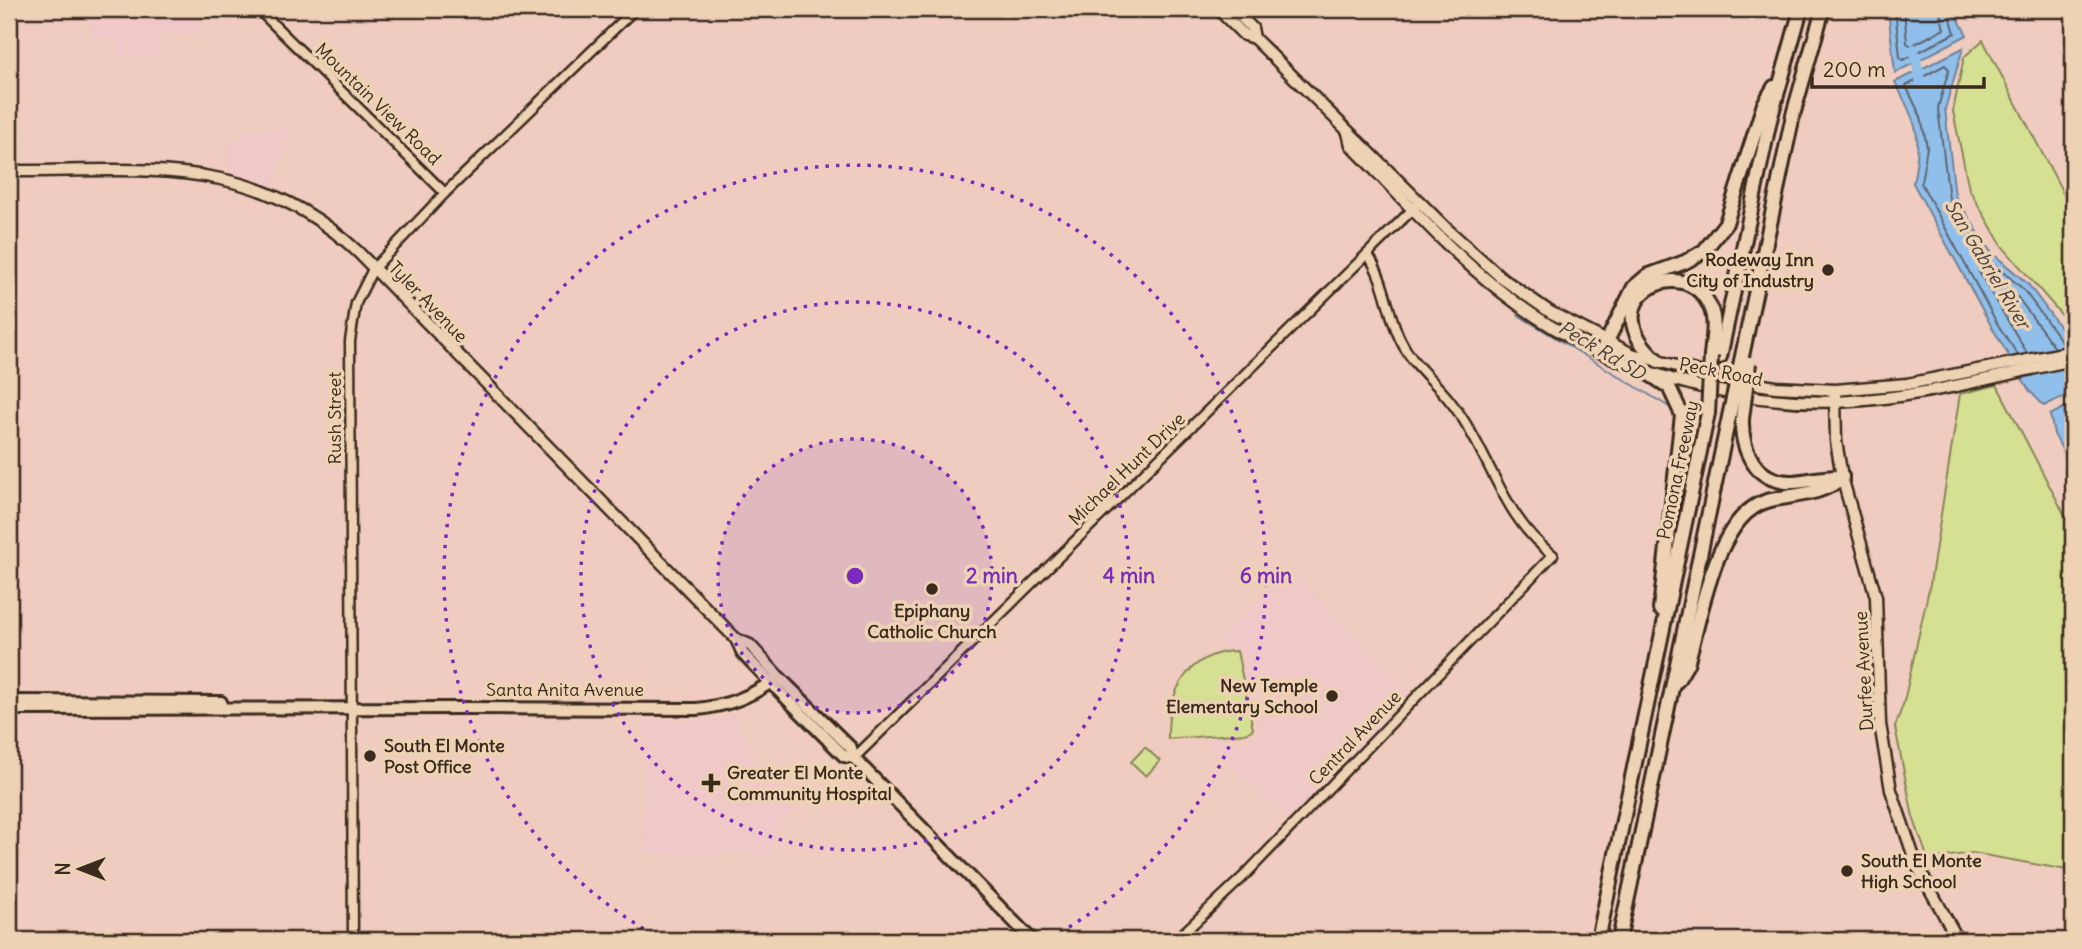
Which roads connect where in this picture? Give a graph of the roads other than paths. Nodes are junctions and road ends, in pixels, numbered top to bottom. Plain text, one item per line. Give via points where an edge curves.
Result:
1 (258, 9) edge
2 (635, 9) edge
3 (1217, 9) edge
4 (1233, 9) edge
5 (1801, 9) edge
6 (1823, 9) edge
7 (1254, 38) junction
8 (1782, 75) junction
9 (9, 171) edge
10 (445, 193) junction
11 (1417, 205) junction
12 (1368, 255) junction
13 (373, 269) junction
14 (1604, 347) junction
15 (2073, 351) edge
16 (1715, 356) junction
17 (2073, 360) edge
18 (1658, 361) junction
19 (1637, 366) junction
20 (1997, 372) junction
21 (1835, 395) junction
22 (1731, 425) junction
23 (1842, 477) junction
24 (775, 680) junction
25 (1672, 691) junction
26 (1650, 694) junction
27 (9, 701) edge
28 (352, 708) junction
29 (9, 709) edge
30 (854, 758) junction
31 (353, 940) edge
32 (1032, 940) edge
33 (1176, 940) edge
34 (1598, 940) edge
35 (1619, 940) edge
36 (1958, 940) edge

1 - 10 street, Mountain View Road
2 - 10 street, Rush Street
3 - 7 main road via 1244,35
4 - 7 main road via 1252,28
5 - 8 highway, Pomona Freeway
6 - 22 highway, bridge via 1760,260
7 - 11 main road via 1348,132 1351,145
8 - 14 highway via 1764,104 1720,234 1695,257 1641,280 1628,294
8 - 16 highway, Pomona Freeway
9 - 13 main road, Tyler Avenue via 170,172 236,180 270,192 320,220
10 - 13 street, Rush Street
11 - 12 street, Michael Hunt Drive
11 - 14 main road, Peck Road via 1509,284
12 - 30 street, Michael Hunt Drive
12 - 33 street, Central Avenue via 1409,355 1450,400 1505,497 1532,536 1553,555 1244,876
13 - 24 main road, Tyler Avenue via 736,639 743,654
13 - 28 street, Rush Street via 356,303 350,341
14 - 18 main road, Peck Road
14 - 19 main road, Peck Road
15 - 20 main road, Peck Road
16 - 18 highway via 1711,308 1693,286 1666,281 1644,291 1632,321 1642,348
16 - 26 highway, Pomona Freeway, bridge via 1708,413
17 - 20 main road, Peck Road
18 - 21 main road, Peck Road via 1739,382
19 - 21 main road, Peck Road via 1723,392
19 - 26 highway via 1669,387 1682,415
20 - 21 main road, Peck Road
21 - 23 main road, Durfee Avenue
22 - 23 highway via 1762,473 1786,481
22 - 25 highway
23 - 25 highway via 1831,488 1766,502 1738,518 1722,546 1687,664
23 - 36 main road, Durfee Avenue via 1876,597 1880,724 1891,790 1916,866
24 - 28 main road, Santa Anita Avenue via 762,691 728,705 696,709
24 - 30 main road via 844,756
25 - 35 highway
26 - 34 highway, Pomona Freeway
27 - 28 main road, Santa Anita Avenue via 310,702
28 - 29 main road, Santa Anita Avenue
28 - 31 street, Rush Street
30 - 32 main road

